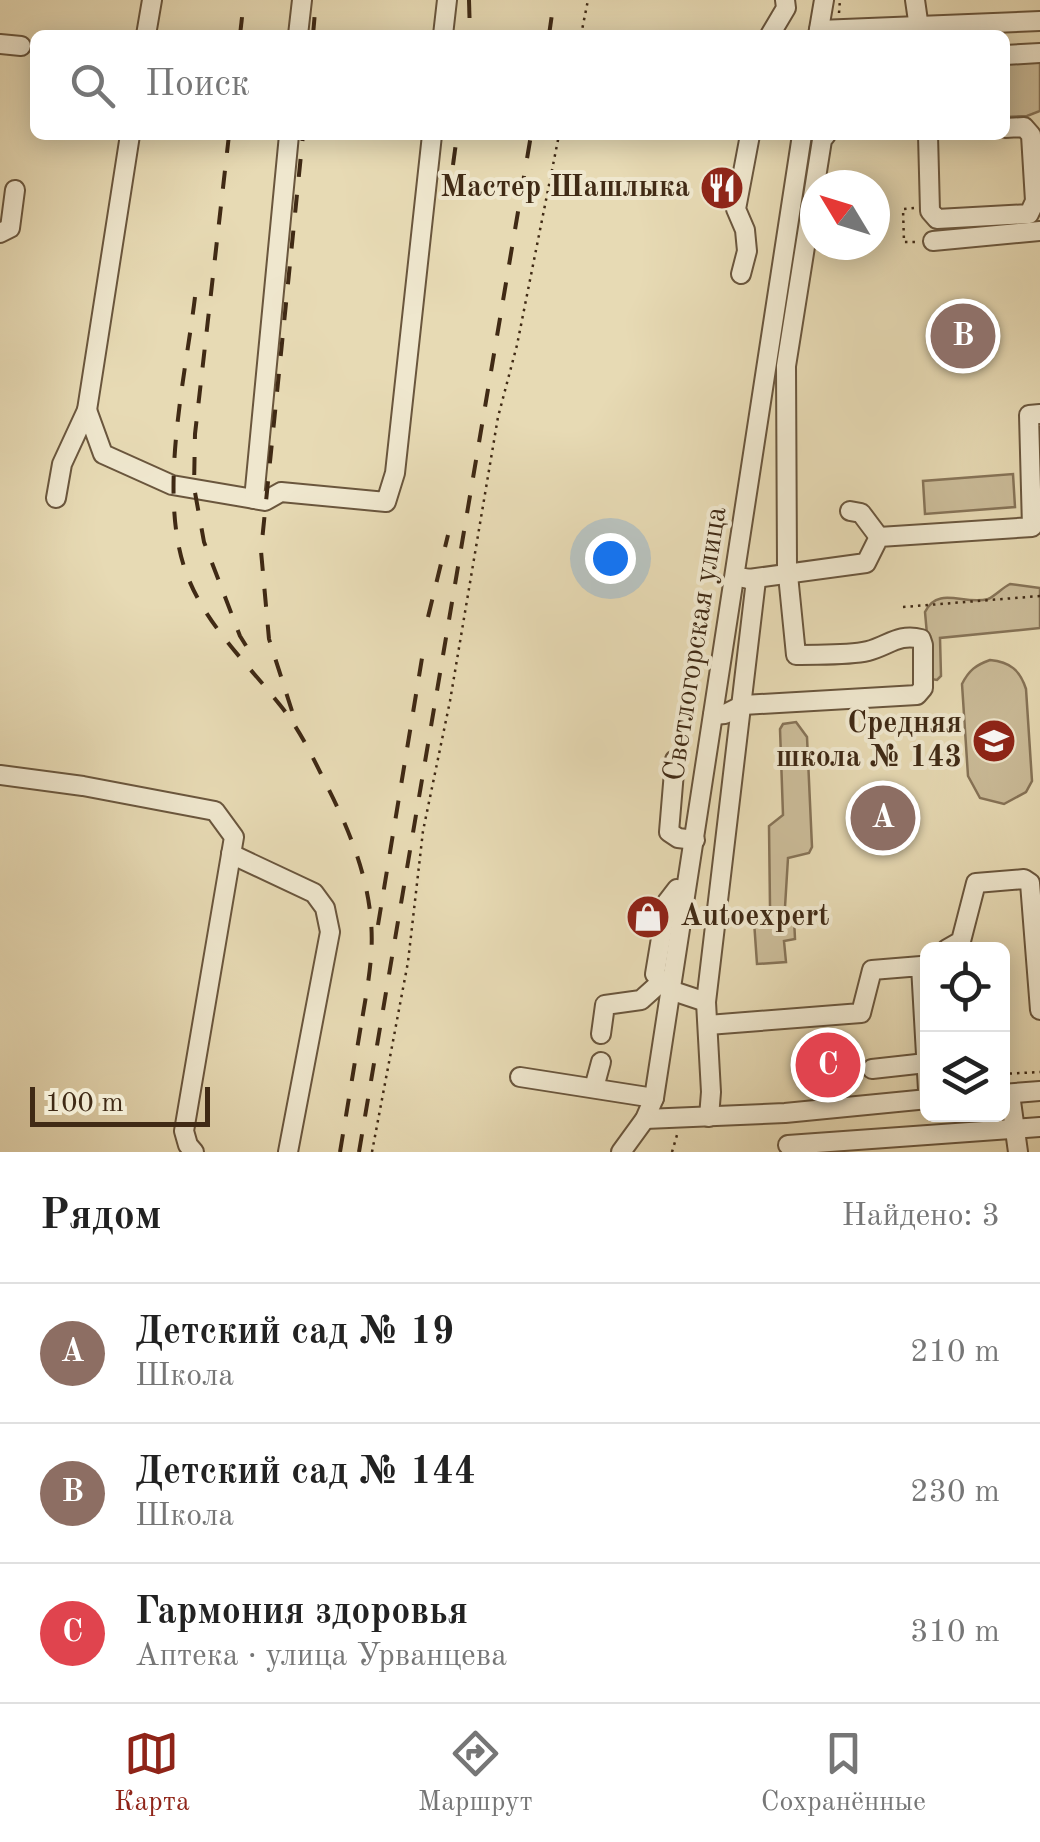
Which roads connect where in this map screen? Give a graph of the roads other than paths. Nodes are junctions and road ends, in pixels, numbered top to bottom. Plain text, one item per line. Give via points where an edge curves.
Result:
1 (152, 0) edge
2 (302, 0) edge
3 (447, 0) edge
4 (785, 0) edge
5 (824, 0) edge
6 (916, 0) edge
7 (1031, 0) edge
8 (1036, 21) edge
9 (918, 28) junction
10 (147, 30) edge
11 (299, 30) edge
12 (444, 30) edge
13 (773, 30) edge
14 (819, 30) edge
15 (878, 30) edge
16 (0, 44) edge
17 (22, 46) dead end
18 (1040, 53) edge
19 (1010, 55) edge
20 (1010, 128) edge
21 (129, 140) edge
22 (289, 140) edge
23 (431, 140) edge
24 (749, 140) edge
25 (801, 140) edge
26 (822, 140) edge
27 (928, 140) edge
28 (15, 190) dead end
29 (1040, 231) edge
30 (0, 233) edge
31 (933, 241) road end
32 (741, 274) dead end
33 (777, 365) junction
34 (87, 410) junction
35 (1040, 414) edge
36 (56, 498) dead end
37 (254, 500) junction
38 (850, 512) dead end
39 (879, 537) junction
40 (734, 576) junction
41 (788, 576) junction
42 (756, 580) junction
43 (743, 705) junction
44 (713, 715) junction
45 (675, 760) dead end
46 (0, 775) edge
47 (695, 840) junction
48 (232, 854) junction
49 (959, 942) edge
50 (920, 964) edge
51 (666, 986) junction
52 (706, 1002) junction
53 (1040, 1010) edge
54 (708, 1026) junction
55 (601, 1034) dead end
56 (600, 1062) dead end
57 (920, 1064) edge
58 (872, 1068) dead end
59 (520, 1077) dead end
60 (594, 1088) junction
61 (1040, 1092) edge
62 (1010, 1094) edge
63 (654, 1098) junction
64 (920, 1101) edge
65 (1010, 1112) edge
66 (785, 1113) junction
67 (708, 1116) junction
68 (646, 1120) junction
69 (1040, 1127) edge
70 (1014, 1130) junction
71 (788, 1148) edge
72 (194, 1152) edge
73 (288, 1152) edge
74 (622, 1152) edge
75 (1018, 1152) edge

1 - 10 street
2 - 11 street
3 - 12 street
4 - 13 street
5 - 14 street
6 - 9 street
7 - 8 street
8 - 9 street
9 - 15 street
16 - 17 street
18 - 19 street
20 - 27 street via 1024,127 1030,135 1035,202 1029,214 937,219 930,211
21 - 34 street
22 - 37 street
23 - 37 street via 395,474 386,502 281,492
24 - 32 street via 736,210 747,251
25 - 33 street, Светлогорская улица
26 - 33 street
28 - 30 street via 10,228
29 - 31 street
33 - 40 street, Светлогорская улица
33 - 41 street
34 - 36 street via 62,464
34 - 37 street via 103,454 172,486
35 - 39 street via 1029,415 1032,528
38 - 39 street via 860,513
39 - 41 street via 866,564
40 - 42 street
40 - 44 street, Светлогорская улица
41 - 42 street
41 - 43 street via 796,655 869,650 916,637 923,644 923,688 917,695
42 - 43 street
43 - 44 street
43 - 52 street
44 - 47 street, Светлогорская улица
45 - 47 street via 669,832
46 - 48 street via 215,811 234,838
47 - 51 street, Светлогорская улица
48 - 72 street via 184,1131
48 - 73 street via 314,893 330,932
49 - 53 street via 976,884 1030,883
50 - 54 street via 872,970 861,1013
51 - 52 street
51 - 55 street via 640,1000 606,1006
51 - 63 street, Светлогорская улица
52 - 54 street
54 - 67 street
56 - 60 street
57 - 58 street
59 - 60 street
60 - 63 street
61 - 62 street
63 - 68 street, Светлогорская улица
64 - 66 street
65 - 70 street
66 - 67 street
66 - 71 street
67 - 68 street
68 - 74 street, Светлогорская улица
69 - 70 street
70 - 71 street
70 - 75 street

